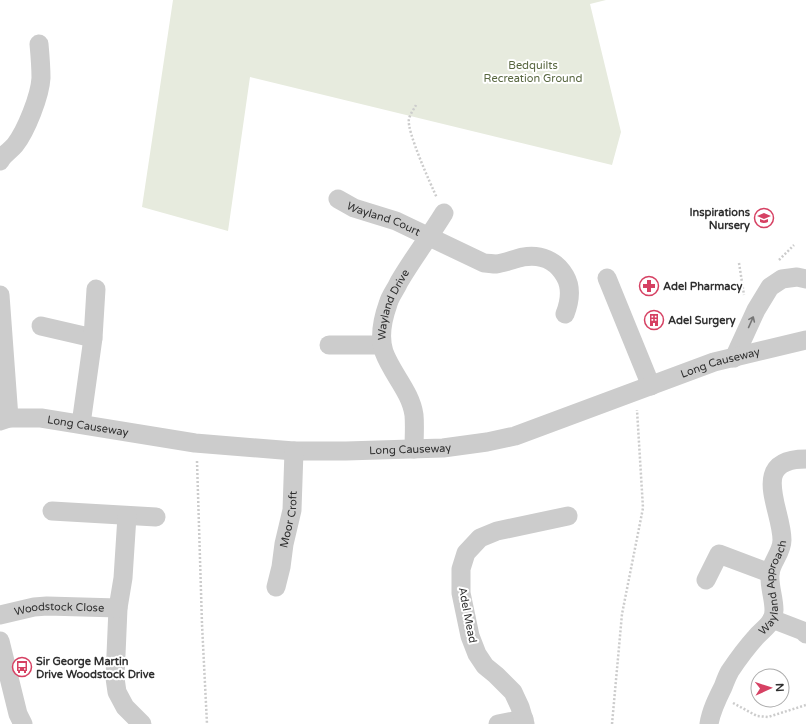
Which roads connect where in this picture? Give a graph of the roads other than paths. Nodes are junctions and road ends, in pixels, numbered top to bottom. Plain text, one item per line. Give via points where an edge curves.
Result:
1 (39, 44) dead end
2 (0, 161) edge
3 (338, 199) dead end
4 (444, 213) road end
5 (429, 237) junction
6 (607, 278) dead end
7 (806, 279) edge
8 (96, 289) dead end
9 (0, 295) edge
10 (565, 314) dead end
11 (41, 326) dead end
12 (93, 338) junction
13 (806, 340) edge
14 (329, 345) dead end
15 (382, 345) junction
16 (734, 358) junction
17 (643, 388) junction
18 (4, 419) edge
19 (81, 424) junction
20 (414, 449) junction
21 (294, 451) junction
22 (806, 458) edge
23 (52, 510) dead end
24 (127, 516) junction
25 (568, 516) dead end
26 (156, 517) dead end
27 (770, 573) junction
28 (706, 580) dead end
29 (276, 587) dead end
30 (118, 608) junction
31 (0, 615) edge
32 (772, 619) junction
33 (806, 634) edge
34 (0, 641) edge
35 (524, 722) edge
36 (23, 724) edge
37 (142, 724) edge
38 (498, 724) edge
39 (709, 724) edge

1 - 2 street via 40,90 22,134
3 - 5 street, Wayland Court via 354,208 396,221
4 - 5 street, Wayland Drive
5 - 10 street, Wayland Court via 484,262 496,264 523,257 550,260 561,269 568,281 570,295
5 - 15 street, Wayland Drive via 388,303 383,321
6 - 17 street
16 -> 7 street via 756,310 770,287 782,279
8 - 12 street
9 - 18 street
11 - 12 street
12 - 19 street
13 - 16 street, Long Causeway
14 - 15 street
15 - 20 street, Wayland Drive via 409,399 414,415
16 - 17 street, Long Causeway via 714,362
17 - 20 street, Long Causeway via 515,436 443,448
18 - 19 street, Long Causeway via 41,418
19 - 21 street, Long Causeway via 194,443
20 - 21 street, Long Causeway
21 - 29 street, Moor Croft via 292,510
22 - 27 street, Wayland Approach via 786,461 776,468 772,480 782,541
23 - 24 street
24 - 26 street
24 - 30 street, Woodstock Close via 124,578
25 - 35 street, Adel Mead via 497,531 480,538 466,552 461,568 461,593 476,654 513,692
27 - 28 street via 719,554
27 - 32 street, Wayland Approach via 774,610
30 - 31 street, Woodstock Close via 47,606
30 - 37 street, Woodstock Close via 115,678 117,692 125,707
32 - 33 street
32 - 39 street, Wayland Approach via 729,672 710,715
34 - 36 street via 18,714
35 - 38 street

